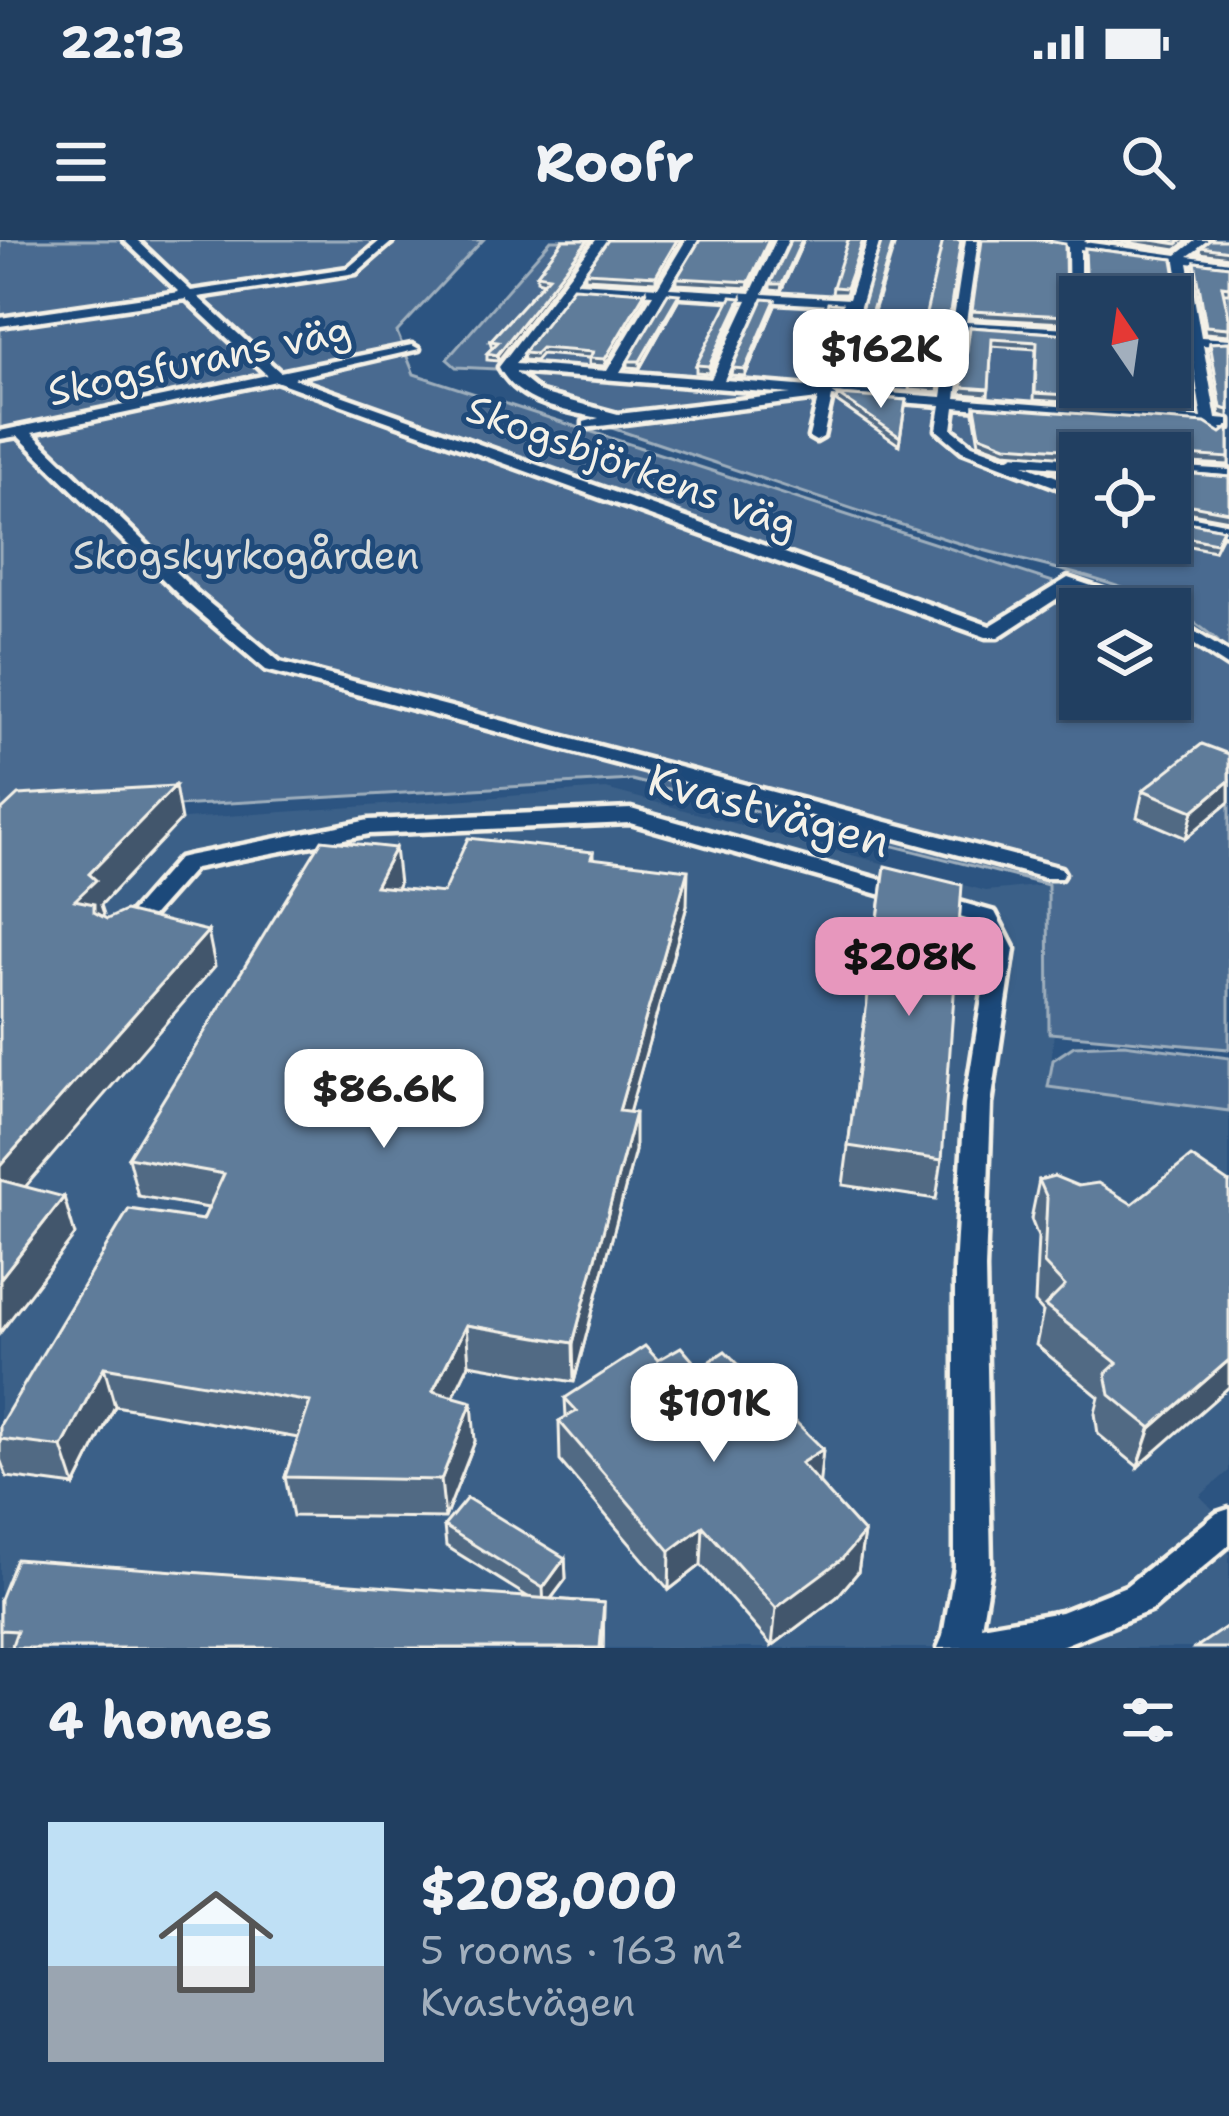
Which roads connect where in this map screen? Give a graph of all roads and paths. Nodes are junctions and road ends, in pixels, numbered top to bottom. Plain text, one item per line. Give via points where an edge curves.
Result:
1 (130, 240) edge
2 (388, 240) edge
3 (602, 240) edge
4 (692, 240) edge
5 (782, 240) edge
6 (874, 240) edge
7 (972, 240) edge
8 (1039, 240) edge
9 (1204, 240) edge
10 (1077, 242) edge
11 (1181, 259) junction
12 (1229, 265) edge
13 (1077, 276) edge
14 (566, 286) junction
15 (660, 291) junction
16 (187, 294) junction
17 (755, 297) junction
18 (853, 303) junction
19 (0, 322) edge
20 (960, 326) junction
21 (1059, 332) edge
22 (1191, 341) edge
23 (1194, 341) junction
24 (1229, 343) edge
25 (412, 349) dead end
26 (506, 367) junction
27 (611, 375) junction
28 (277, 377) junction
29 (716, 382) junction
30 (826, 394) junction
31 (946, 403) junction
32 (1077, 408) edge
33 (1077, 412) junction
34 (617, 418) junction
35 (1210, 423) junction
36 (1229, 424) edge
37 (589, 425) dead end
38 (11, 433) edge
39 (816, 437) dead end
40 (1229, 440) edge
41 (989, 457) junction
42 (1059, 462) edge
43 (1191, 472) edge
44 (1229, 475) edge
45 (1059, 483) edge
46 (1191, 522) edge
47 (1229, 530) edge
48 (1059, 589) edge
49 (1191, 635) edge
50 (1229, 661) edge
51 (1053, 873) dead end
52 (117, 943) edge
53 (1229, 1524) edge
54 (958, 1647) edge

1 - 16 street, Skogsbjörkens väg
2 - 16 street via 352,271
3 - 14 street
4 - 15 street
5 - 17 street
6 - 18 street
7 - 20 street
8 - 10 street
9 - 11 street
10 - 11 street
10 - 13 street
11 - 12 street
11 - 23 street
14 - 15 street
14 - 26 street
15 - 17 street
15 - 27 street
16 - 19 street
16 - 28 street, Skogsbjörkens väg
17 - 18 street
17 - 29 street
18 - 30 street
20 - 21 street
20 - 31 street
22 - 23 street
23 - 24 street
23 - 35 street
25 - 28 street, Skogsfurans väg
26 - 27 street
26 - 34 street via 526,392
27 - 29 street
28 - 38 street, Skogsfurans väg
28 - 48 street, Skogsbjörkens väg via 992,633
29 - 30 street
30 - 31 street
30 - 34 street via 718,396 709,407
30 - 39 street
31 - 33 street
31 - 41 street via 944,430
32 - 33 street
33 - 35 street
34 - 37 street
35 - 36 street
35 - 40 street
38 - 51 street via 273,666
41 - 42 street
41 - 45 street
43 - 44 street
46 - 47 street
49 - 50 street
52 - 54 street, Kvastvägen via 187,862 369,827 631,816 987,917 1002,949 978,1104 970,1270 973,1567
53 - 54 street via 1139,1598 1061,1629

